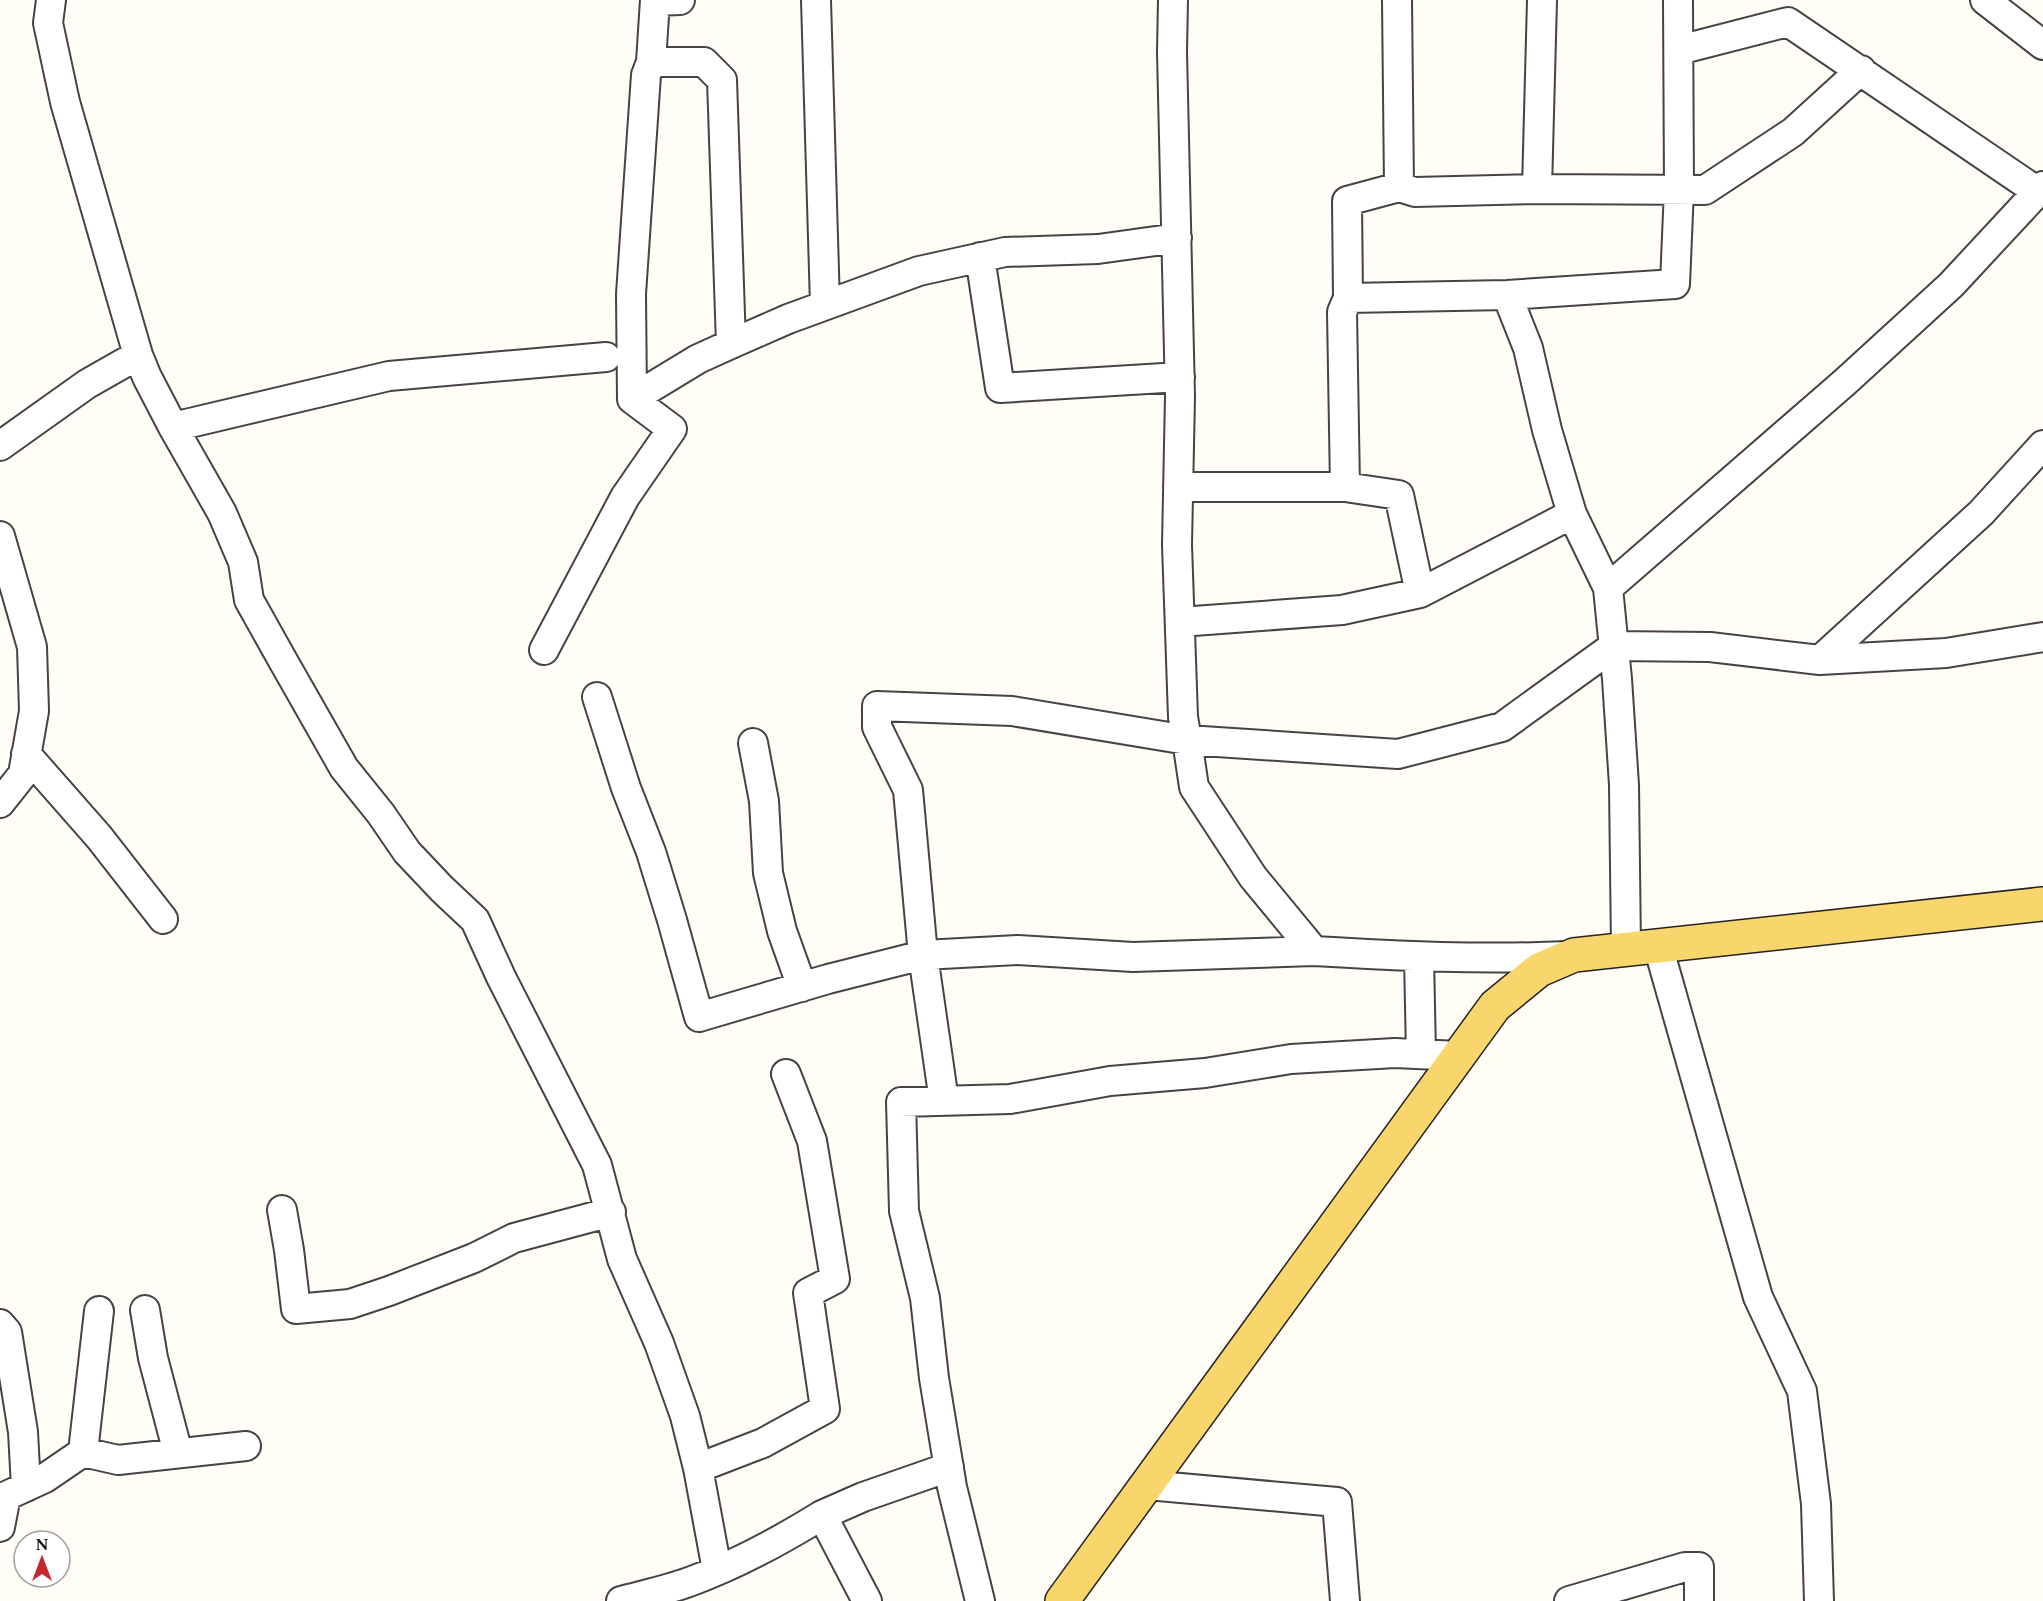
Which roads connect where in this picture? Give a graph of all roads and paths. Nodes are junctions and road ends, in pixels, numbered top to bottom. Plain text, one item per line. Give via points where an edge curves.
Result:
1 (51, 0) edge
2 (664, 0) edge
3 (816, 0) edge
4 (1173, 0) edge
5 (1397, 0) edge
6 (1542, 0) edge
7 (1678, 0) edge
8 (1985, 0) edge
9 (2043, 45) edge
10 (1679, 50) junction
11 (651, 62) junction
12 (1861, 70) junction
13 (1399, 187) junction
14 (1537, 189) junction
15 (1679, 189) junction
16 (2040, 189) edge
17 (1177, 238) junction
18 (980, 257) junction
19 (1507, 295) junction
20 (1348, 298) junction
21 (825, 305) junction
22 (731, 344) junction
23 (138, 355) junction
24 (606, 357) dead end
25 (1180, 376) junction
26 (632, 399) junction
27 (172, 427) junction
28 (0, 446) edge
29 (2042, 447) edge
30 (1178, 487) junction
31 (1345, 487) junction
32 (1572, 514) junction
33 (0, 536) edge
34 (1608, 588) junction
35 (1420, 593) junction
36 (1180, 621) junction
37 (2043, 637) edge
38 (1614, 646) junction
39 (544, 650) dead end
40 (1820, 660) junction
41 (597, 697) dead end
42 (1187, 740) junction
43 (753, 743) dead end
44 (26, 754) junction
45 (0, 803) edge
46 (2043, 904) edge
47 (163, 920) dead end
48 (1658, 946) junction
49 (1626, 950) junction
50 (1314, 951) junction
51 (923, 955) junction
52 (1574, 955) junction
53 (1419, 957) junction
54 (802, 987) junction
55 (1420, 1054) junction
56 (1459, 1056) junction
57 (786, 1074) dead end
58 (944, 1101) junction
59 (282, 1210) dead end
60 (611, 1212) junction
61 (145, 1310) dead end
62 (99, 1311) dead end
63 (0, 1324) edge
64 (246, 1446) dead end
65 (83, 1452) junction
66 (178, 1453) junction
67 (949, 1467) junction
68 (698, 1468) junction
69 (1147, 1485) junction
70 (26, 1487) junction
71 (822, 1515) junction
72 (0, 1527) edge
73 (717, 1570) junction
74 (621, 1601) edge
75 (867, 1601) edge
76 (980, 1601) edge
77 (1062, 1601) edge
78 (1345, 1601) edge
79 (1569, 1601) edge
80 (1699, 1601) edge
81 (1819, 1601) edge

1 - 23 street via 48,23 65,102
2 - 11 street
3 - 21 street
4 - 17 street
5 - 13 street
6 - 14 street
7 - 10 street
8 - 9 street
10 - 12 street via 1788,21
10 - 15 street
11 - 22 street via 704,62 722,80
11 - 26 street via 646,75 631,294
12 - 15 street via 1793,132 1705,190
12 - 16 street
13 - 14 street via 1415,192
13 - 20 street via 1347,201
14 - 15 street
15 - 19 street via 1674,284
16 - 34 street via 1943,292
17 - 18 street via 1098,249 1005,252
17 - 25 street
18 - 21 street via 919,271
18 - 25 street via 999,388
19 - 20 street
19 - 32 street via 1528,348
20 - 31 street via 1342,312
21 - 22 street
22 - 26 street
23 - 27 street
23 - 28 street via 87,384
24 - 27 street via 389,376
25 - 30 street
26 - 39 street via 672,429 626,497
27 - 60 street via 235,542 243,562 249,600 344,768 407,852 475,920 597,1165
29 - 40 street via 1980,513
30 - 31 street
30 - 36 street
31 - 35 street via 1399,495
32 - 34 street
32 - 35 street
33 - 44 street via 32,647 34,711
34 - 38 street
35 - 36 street via 1342,610
36 - 42 street
37 - 40 street via 1946,653
38 - 40 street via 1710,647
38 - 42 street via 1502,727 1398,754
38 - 49 street via 1624,785
41 - 54 street via 651,852 699,1017
42 - 50 street via 1194,787 1253,878
42 - 51 street via 1012,711 877,706 877,727 908,790
43 - 54 street via 764,801 768,873
44 - 45 street via 23,774
44 - 47 street via 99,837
46 - 48 main road
48 - 49 main road
48 - 81 street via 1758,1297 1802,1392 1816,1504
49 - 52 main road
50 - 51 street via 1133,957 1018,950
50 - 53 street
51 - 54 street
51 - 58 street
52 - 53 street via 1507,959
52 - 56 main road via 1539,970 1495,1006
53 - 55 street
55 - 56 street
55 - 58 street via 1291,1059 1010,1099
56 - 69 main road
57 - 68 street via 812,1141 835,1279 808,1293 825,1409 763,1443
58 - 67 street via 901,1102 904,1210 925,1298
59 - 60 street via 296,1309 350,1304 463,1262 514,1238
60 - 68 street via 622,1259 659,1343 685,1416
61 - 66 street
62 - 65 street
63 - 70 street via 7,1332 23,1432
64 - 66 street
65 - 66 street via 118,1460
65 - 70 street
67 - 71 street
67 - 76 street
68 - 73 street
69 - 77 main road
69 - 78 street via 1337,1502
70 - 72 street via 6,1496
71 - 73 street via 772,1546
71 - 75 street
73 - 74 street
79 - 80 street via 1684,1567 1699,1567

